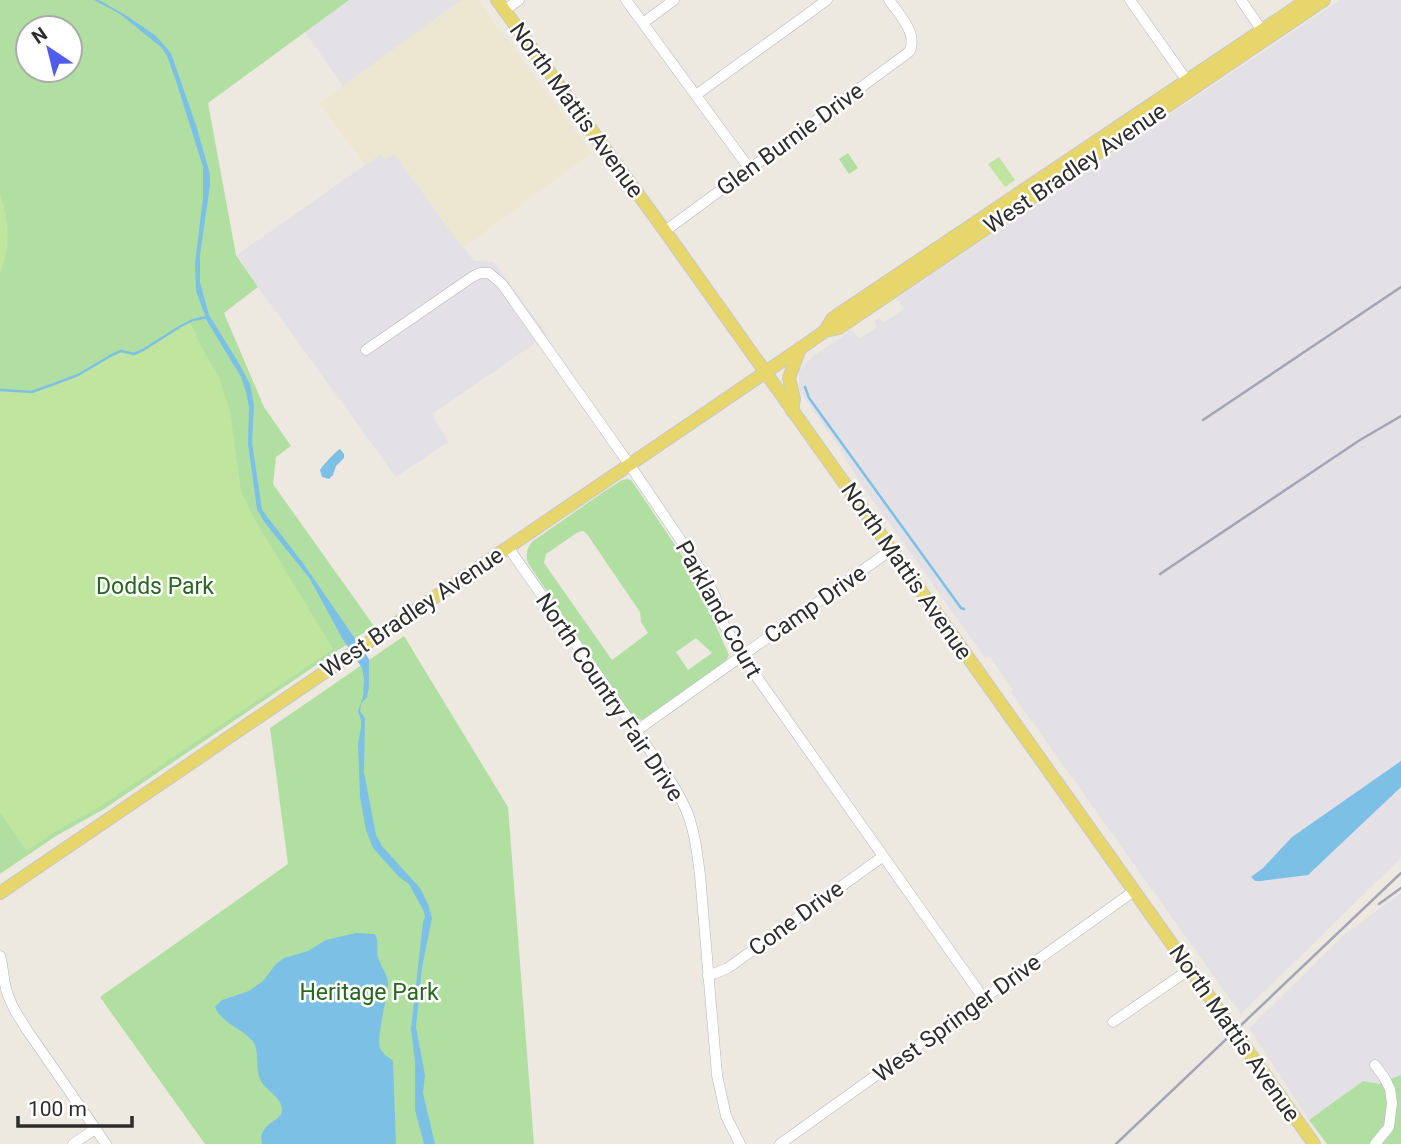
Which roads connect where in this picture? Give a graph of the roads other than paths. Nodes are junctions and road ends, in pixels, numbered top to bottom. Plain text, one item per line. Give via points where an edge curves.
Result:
1 (519, 0) edge
2 (626, 0) edge
3 (674, 0) edge
4 (827, 0) edge
5 (889, 0) edge
6 (1130, 0) edge
7 (1241, 0) edge
8 (1307, 0) edge
9 (1324, 0) edge
10 (501, 5) edge
11 (643, 23) junction
12 (1265, 34) junction
13 (1190, 84) junction
14 (696, 95) junction
15 (749, 168) junction
16 (665, 231) junction
17 (801, 348) junction
18 (366, 349) dead end
19 (765, 372) junction
20 (792, 411) junction
21 (629, 464) junction
22 (508, 547) junction
23 (891, 550) junction
24 (742, 656) junction
25 (636, 731) junction
26 (883, 857) junction
27 (1134, 891) junction
28 (0, 893) edge
29 (0, 956) edge
30 (1190, 969) junction
31 (708, 976) junction
32 (2, 979) edge
33 (4, 999) edge
34 (984, 999) junction
35 (1113, 1022) dead end
36 (1375, 1065) dead end
37 (95, 1129) junction
38 (73, 1144) edge
39 (106, 1144) edge
40 (740, 1144) edge
41 (780, 1144) edge
42 (1314, 1144) edge
43 (1375, 1144) edge

1 - 10 street
2 - 11 street
3 - 11 street
4 - 14 street
5 - 15 street, Glen Burnie Drive via 912,37 909,52
6 - 13 street
7 - 12 street
8 - 12 main road, West Bradley Avenue
9 - 12 main road, West Bradley Avenue
10 - 16 main road, North Mattis Avenue
11 - 14 street
12 - 13 main road, West Bradley Avenue
13 - 17 main road, West Bradley Avenue via 839,328 825,331
14 - 15 street
15 - 16 street, Glen Burnie Drive
16 - 19 main road, North Mattis Avenue
17 - 19 main road, West Bradley Avenue
17 - 20 main road via 789,378
18 - 21 street, Parkland Court via 472,276 489,273 502,284
19 - 20 main road, North Mattis Avenue
19 - 21 main road, West Bradley Avenue
20 - 23 main road, North Mattis Avenue
21 - 22 main road, West Bradley Avenue
21 - 24 street, Parkland Court via 710,585 724,625
22 - 25 street, North Country Fair Drive
22 - 28 main road, West Bradley Avenue
23 - 24 street, Camp Drive
23 - 27 main road, North Mattis Avenue
24 - 25 street, Camp Drive
24 - 26 street, Parkland Court
25 - 31 street, North Country Fair Drive via 678,793 692,828
26 - 31 street, Cone Drive via 728,968
26 - 34 street, Parkland Court
27 - 30 main road, North Mattis Avenue
27 - 34 street, West Springer Drive
29 - 32 street
30 - 35 street
30 - 42 main road, North Mattis Avenue
31 - 40 street, North Country Fair Drive via 720,1096
32 - 33 street
33 - 37 street
34 - 41 street, West Springer Drive
36 - 43 street via 1390,1089 1392,1103 1389,1127
37 - 38 street
37 - 39 street

